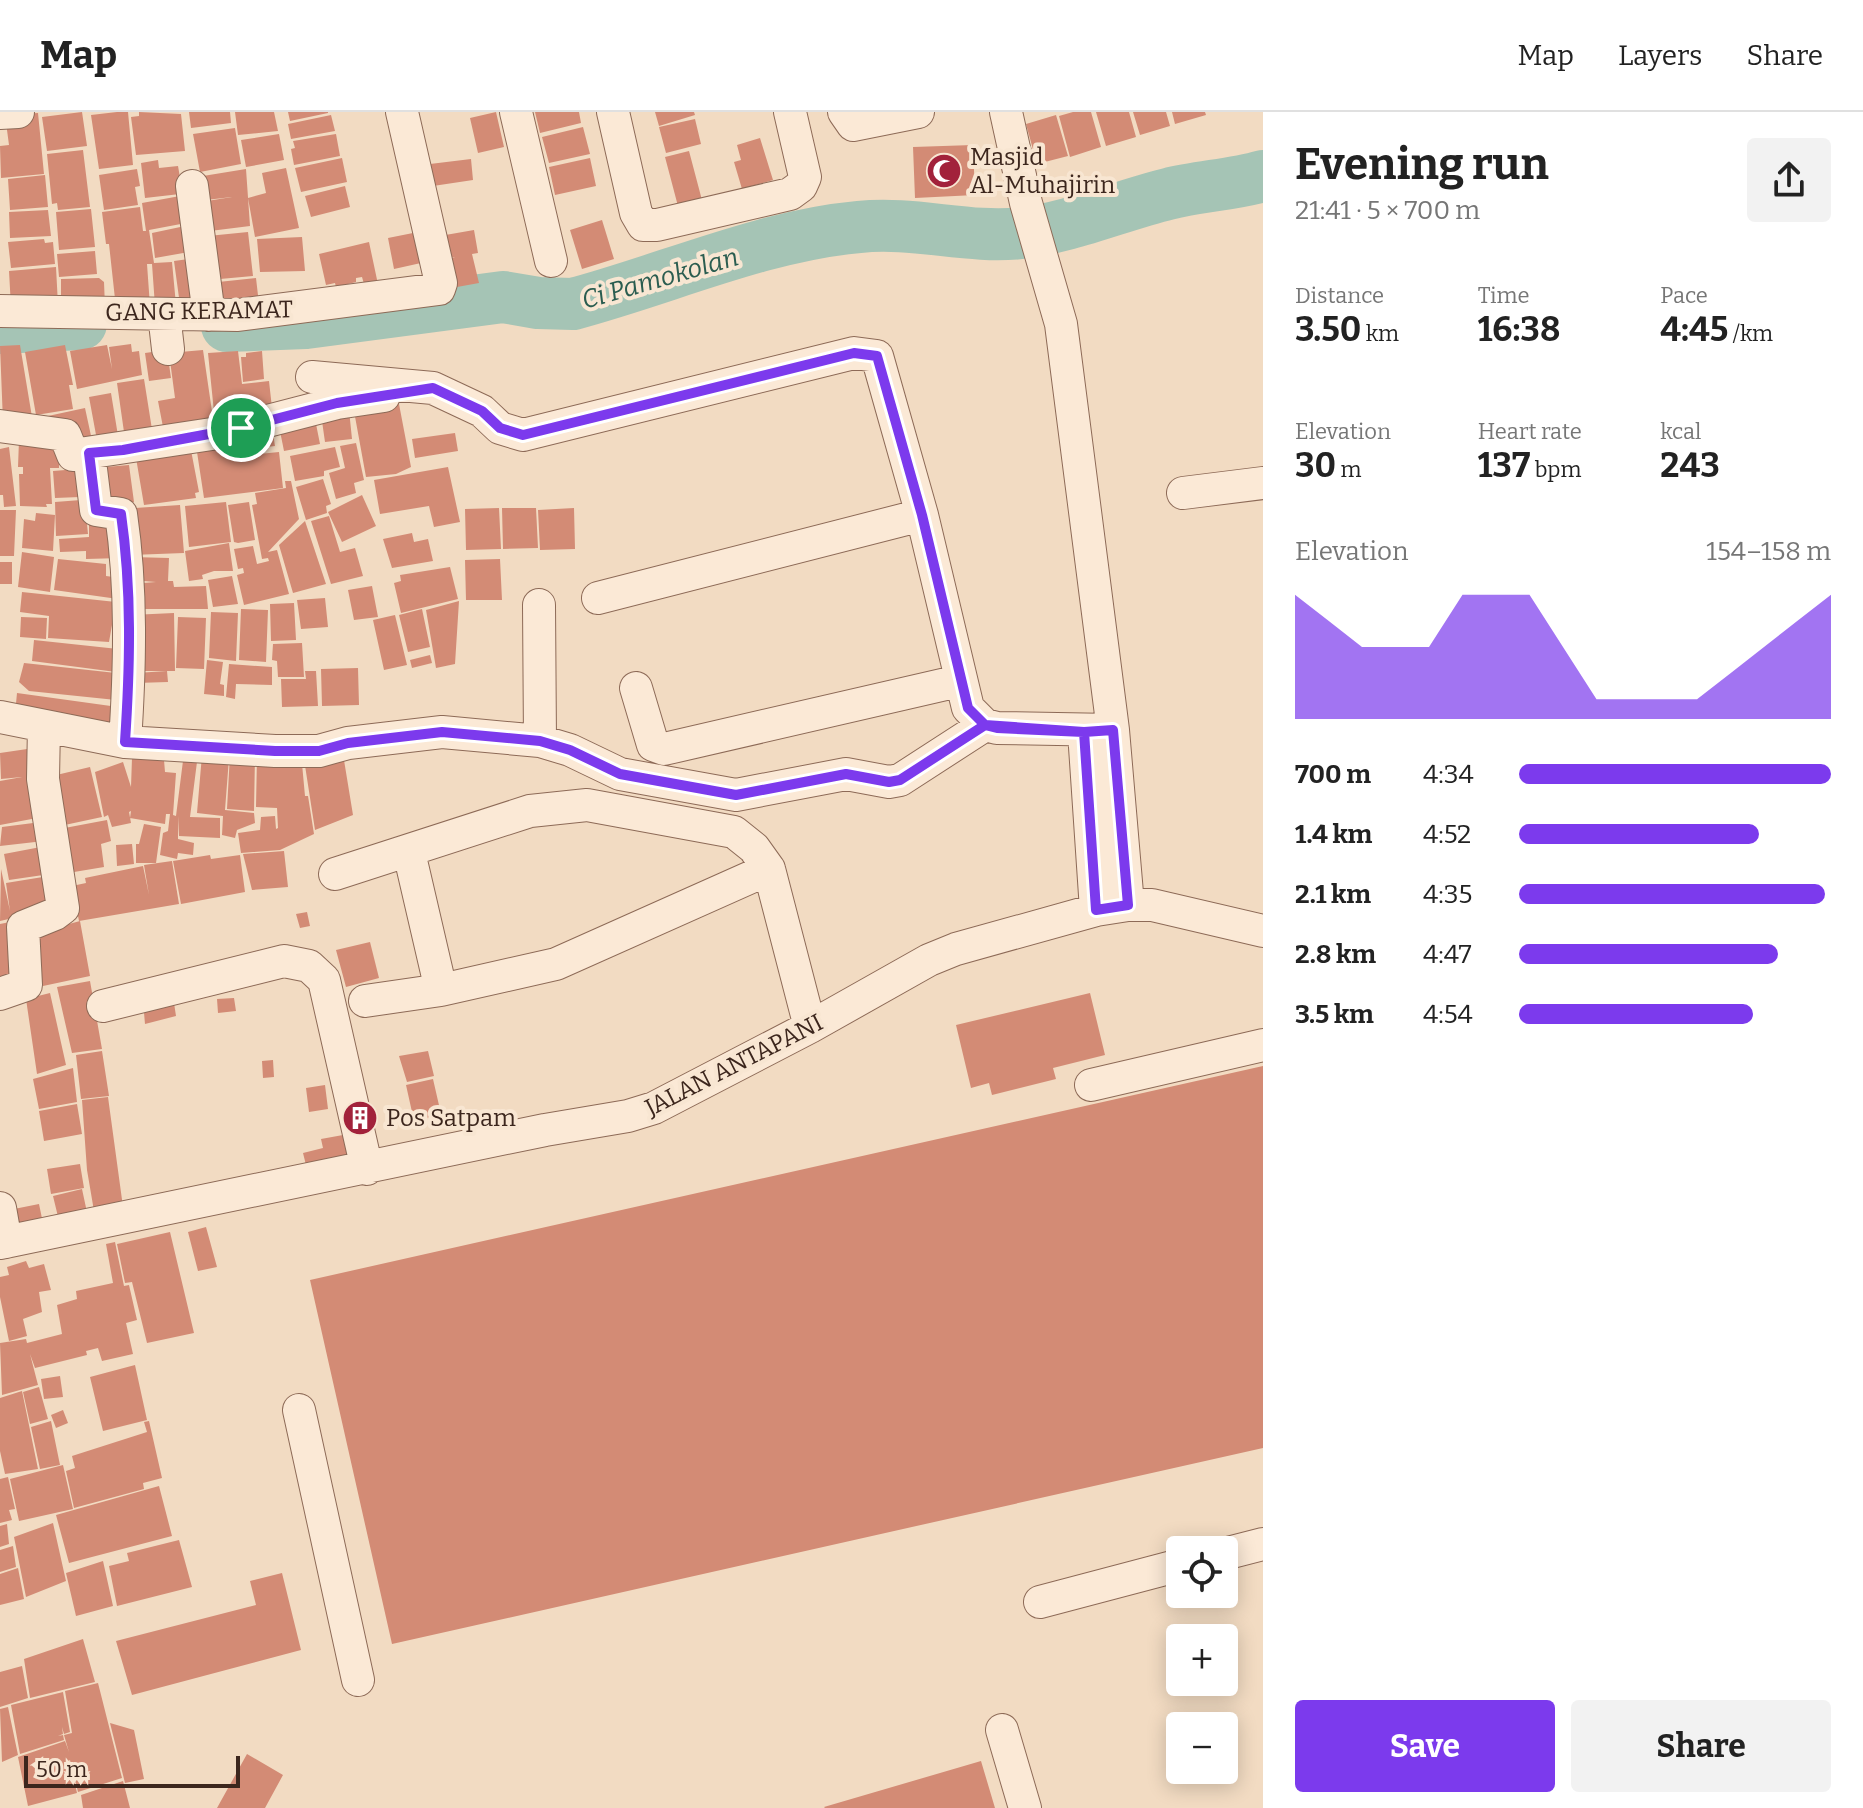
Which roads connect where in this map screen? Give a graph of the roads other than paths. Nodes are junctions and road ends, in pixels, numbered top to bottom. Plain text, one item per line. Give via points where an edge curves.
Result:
1 (18, 112) edge
2 (402, 112) edge
3 (516, 112) edge
4 (613, 112) edge
5 (790, 112) edge
6 (844, 112) edge
7 (918, 112) edge
8 (1006, 112) edge
9 (0, 113) edge
10 (192, 186) dead end
11 (551, 261) dead end
12 (0, 311) edge
13 (209, 315) junction
14 (312, 377) dead end
15 (433, 388) junction
16 (0, 426) edge
17 (89, 453) junction
18 (1263, 483) edge
19 (1183, 493) dead end
20 (922, 515) junction
21 (598, 598) dead end
22 (539, 605) dead end
23 (959, 681) junction
24 (636, 688) dead end
25 (0, 717) edge
26 (985, 725) junction
27 (44, 726) junction
28 (1098, 731) junction
29 (540, 741) junction
30 (125, 742) junction
31 (409, 852) junction
32 (769, 869) junction
33 (335, 874) dead end
34 (1128, 905) junction
35 (1096, 910) junction
36 (1263, 931) edge
37 (441, 990) junction
38 (0, 994) edge
39 (365, 1001) dead end
40 (103, 1006) dead end
41 (810, 1027) junction
42 (1263, 1045) edge
43 (1091, 1085) dead end
44 (367, 1169) junction
45 (0, 1208) edge
46 (3, 1243) edge
47 (299, 1410) dead end
48 (1263, 1544) edge
49 (1238, 1550) edge
50 (1166, 1569) edge
51 (1040, 1602) dead end
52 (358, 1680) dead end
53 (1002, 1730) dead end
54 (1025, 1808) edge

1 - 9 street
2 - 13 street, GANG KERAMAT via 441,283 434,291 301,310
3 - 11 street
4 - 5 street via 643,225 790,194 801,186 805,177
6 - 7 street via 853,125
8 - 28 street via 1061,324
10 - 13 street
12 - 13 street, GANG KERAMAT via 166,331
14 - 15 street
15 - 17 street via 337,403 225,432
15 - 20 street via 482,411 500,428 523,435 854,353 877,356
16 - 17 street via 65,435 73,455
17 - 30 street via 96,510 121,514 126,551 130,670
18 - 19 street
20 - 21 street
20 - 23 street
22 - 29 street
23 - 24 street via 664,749 653,745
23 - 26 street via 968,708
25 - 27 street
26 - 28 street
26 - 29 street via 900,780 846,774 736,795 620,774
27 - 30 street
27 - 38 street via 43,779 63,908 23,927 26,985
28 - 34 street
28 - 35 street
29 - 30 street via 442,732 319,751
31 - 32 street via 530,811 587,805 734,832
31 - 33 street
31 - 37 street
32 - 37 street via 556,964
32 - 41 street
34 - 35 street, JALAN ANTAPANI
34 - 36 street, JALAN ANTAPANI via 1152,905
35 - 41 street, JALAN ANTAPANI via 929,960
37 - 39 street
40 - 44 street via 284,961 309,966 324,980
41 - 44 street, JALAN ANTAPANI via 654,1108
42 - 43 street
44 - 46 street, JALAN ANTAPANI
45 - 46 street
47 - 52 street
48 - 49 street
50 - 51 street
53 - 54 street

